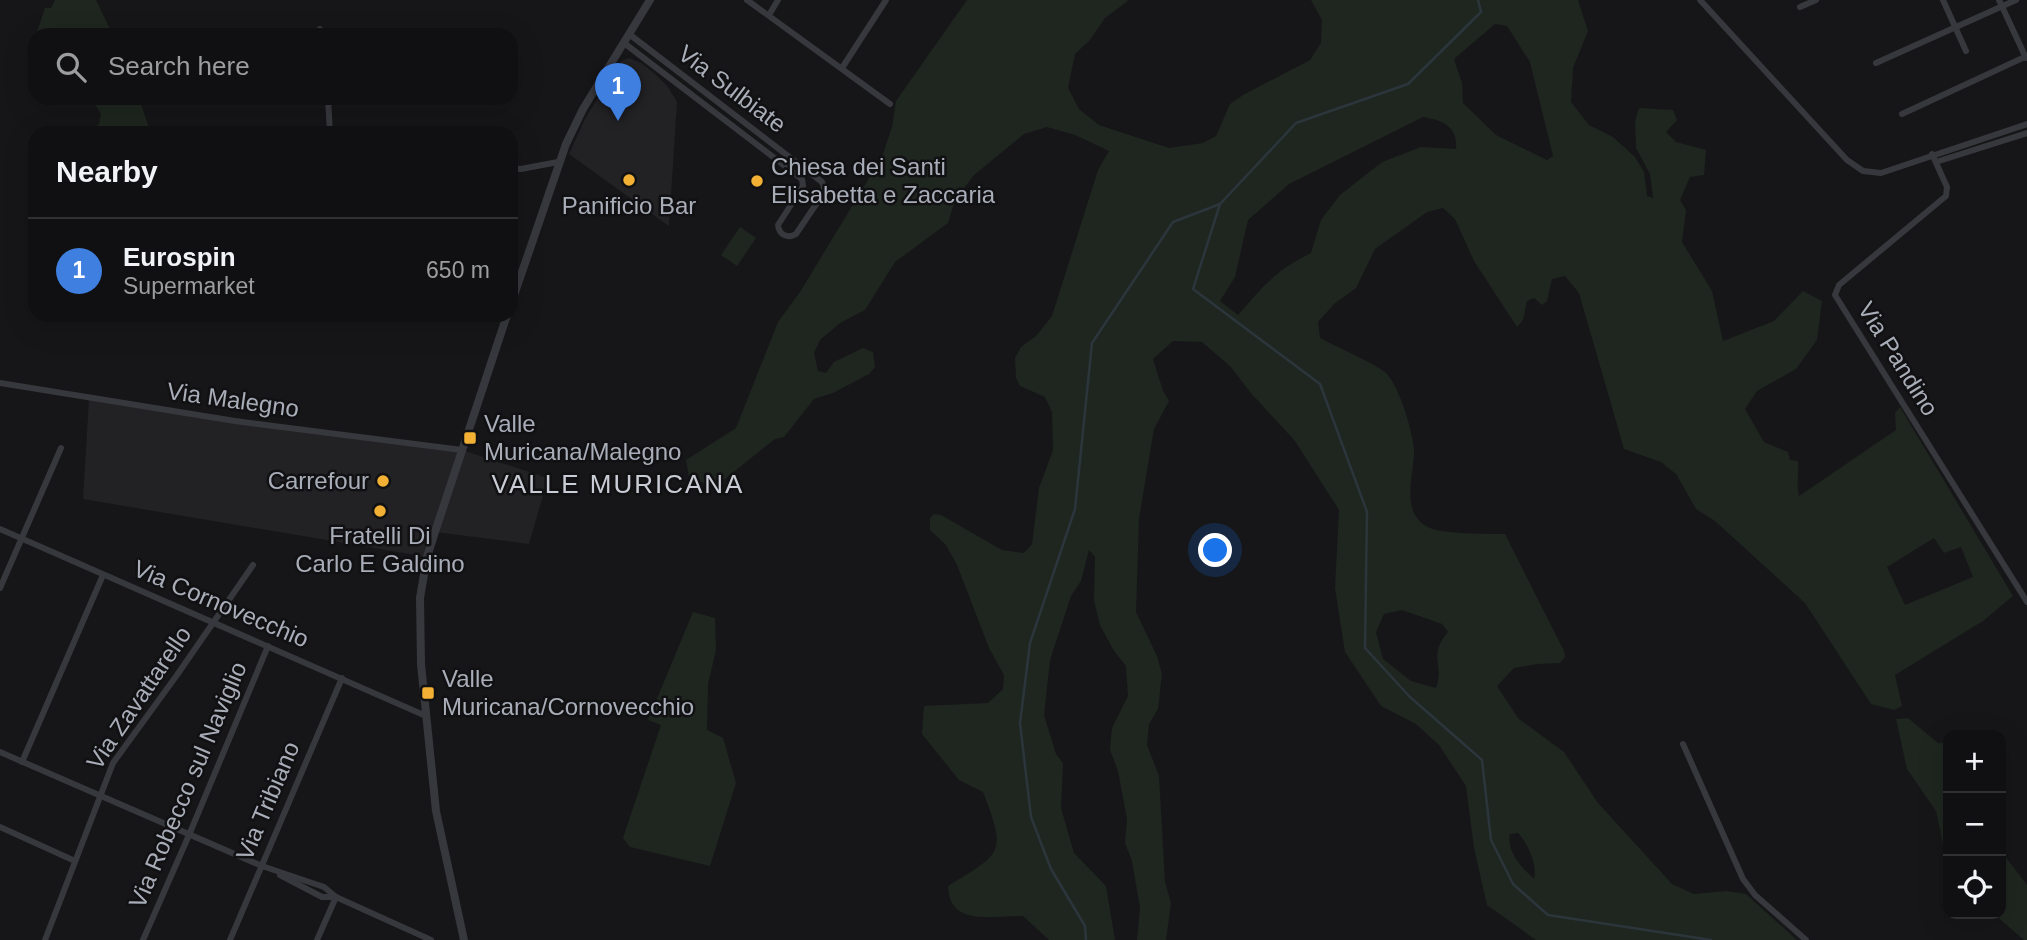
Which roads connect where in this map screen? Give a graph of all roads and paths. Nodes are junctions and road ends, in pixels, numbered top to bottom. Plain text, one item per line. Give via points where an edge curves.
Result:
1 (650, 0) edge
2 (747, 0) edge
3 (778, 0) edge
4 (886, 0) edge
5 (1700, 0) edge
6 (1816, 0) edge
7 (1943, 0) edge
8 (2017, 0) edge
9 (2001, 3) edge
10 (1800, 7) dead end
11 (769, 15) junction
12 (1955, 28) junction
13 (629, 34) junction
14 (624, 43) junction
15 (1966, 51) dead end
16 (2026, 57) edge
17 (1876, 63) dead end
18 (842, 68) junction
19 (890, 104) dead end
20 (328, 105) edge
21 (1902, 114) dead end
22 (2027, 124) edge
23 (330, 126) edge
24 (2027, 132) edge
25 (1932, 154) junction
26 (558, 162) junction
27 (1936, 162) junction
28 (518, 169) edge
29 (518, 283) edge
30 (505, 322) edge
31 (0, 383) edge
32 (61, 448) dead end
33 (462, 450) junction
34 (0, 529) edge
35 (21, 539) junction
36 (253, 565) dead end
37 (103, 575) junction
38 (0, 589) edge
39 (2027, 602) edge
40 (213, 622) junction
41 (268, 646) junction
42 (342, 678) junction
43 (426, 716) junction
44 (1683, 744) dead end
45 (0, 752) edge
46 (22, 762) junction
47 (99, 795) junction
48 (0, 827) edge
49 (189, 835) junction
50 (75, 861) junction
51 (262, 866) junction
52 (336, 897) junction
53 (45, 940) edge
54 (143, 940) edge
55 (230, 940) edge
56 (317, 940) edge
57 (431, 940) edge
58 (464, 940) edge
59 (1806, 940) edge

1 - 13 street
2 - 11 street
3 - 11 street
4 - 18 street
5 - 25 street via 1858,168 1881,173
6 - 10 street
7 - 12 street
8 - 9 street
9 - 12 street
9 - 16 street
11 - 18 street
12 - 15 street
12 - 17 street
13 - 14 street
13 - 14 street, Via Sulbiate via 822,182 823,194 796,234 785,236 778,225 803,186 802,179
14 - 26 street via 583,109
16 - 21 street
18 - 19 street
20 - 23 street
22 - 25 street
24 - 27 street
25 - 27 street, Via Pandino
26 - 28 street
26 - 29 street
27 - 39 street, Via Pandino via 1946,196 1839,285 1836,295
30 - 33 street
31 - 33 street, Via Malegno via 235,421
32 - 35 street
33 - 43 street via 427,557 420,598
34 - 35 street, Via Cornovecchio
35 - 37 street, Via Cornovecchio
35 - 38 street
36 - 40 street, Via Zavattarello
37 - 40 street, Via Cornovecchio
37 - 46 street
40 - 41 street, Via Cornovecchio
40 - 47 street, Via Zavattarello via 113,763
41 - 42 street, Via Cornovecchio
41 - 49 street, Via Robecco sul Naviglio
42 - 43 street, Via Cornovecchio
42 - 51 street, Via Tribiano
43 - 58 street via 436,811
44 - 59 street via 1743,879
45 - 46 street
46 - 47 street
47 - 49 street
47 - 50 street, Via Zavattarello
48 - 50 street
49 - 51 street
49 - 54 street, Via Robecco sul Naviglio
50 - 53 street, Via Zavattarello
51 - 52 street via 319,895
51 - 55 street, Via Tribiano
52 - 56 street
52 - 57 street

